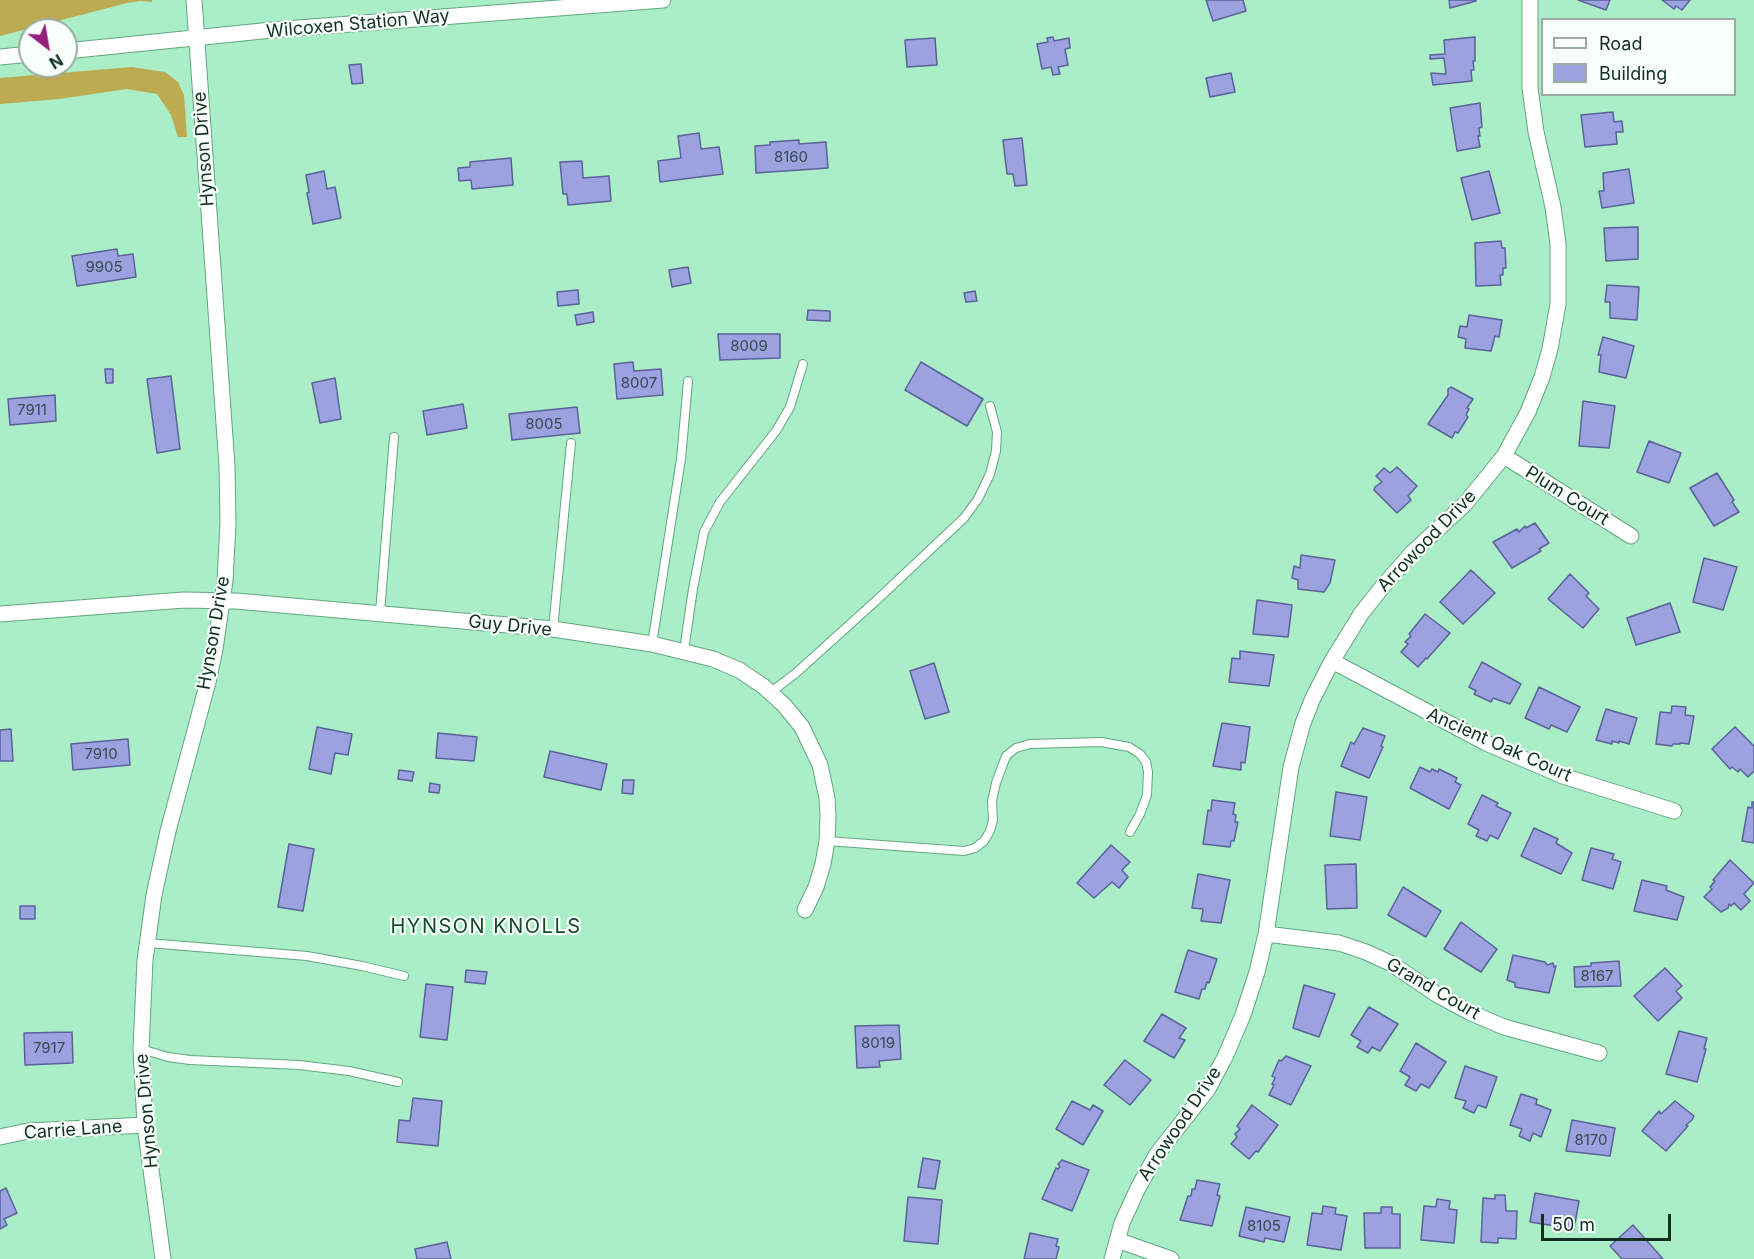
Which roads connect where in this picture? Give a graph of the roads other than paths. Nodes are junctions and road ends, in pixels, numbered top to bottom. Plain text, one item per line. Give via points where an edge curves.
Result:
1 (194, 0) edge
2 (663, 0) edge
3 (1530, 0) edge
4 (197, 38) junction
5 (78, 50) edge
6 (18, 55) edge
7 (0, 57) edge
8 (803, 364) dead end
9 (688, 381) dead end
10 (990, 406) dead end
11 (394, 437) dead end
12 (571, 442) dead end
13 (1504, 456) junction
14 (1631, 536) dead end
15 (223, 600) junction
16 (380, 613) junction
17 (0, 614) edge
18 (553, 629) junction
19 (652, 644) junction
20 (684, 650) junction
21 (1332, 661) junction
22 (771, 692) junction
23 (1674, 811) dead end
24 (1130, 832) dead end
25 (827, 841) junction
26 (805, 910) dead end
27 (1266, 934) junction
28 (148, 943) junction
29 (404, 976) dead end
30 (141, 1049) junction
31 (1599, 1053) dead end
32 (398, 1082) dead end
33 (145, 1125) junction
34 (0, 1137) edge
35 (1117, 1240) junction
36 (164, 1259) edge
37 (1112, 1259) edge
38 (1171, 1259) edge

1 - 4 street, Hynson Drive
2 - 4 street, Wilcoxen Station Way
3 - 13 street, Arrowood Drive via 1530,88 1558,244 1558,304 1542,377
4 - 5 street, Wilcoxen Station Way
4 - 15 street, Hynson Drive via 227,466
6 - 7 street
8 - 20 lane via 790,407 776,431 720,502 705,532
9 - 19 lane via 681,459
10 - 22 lane via 997,432 996,451 978,500 964,518 846,628
11 - 16 lane
12 - 18 lane
13 - 14 street, Plum Court
13 - 21 street, Arrowood Drive via 1465,504 1383,586
15 - 16 street, Guy Drive
15 - 17 street, Guy Drive
15 - 28 street, Hynson Drive via 208,682 154,895
16 - 18 street, Guy Drive
18 - 19 street, Guy Drive
19 - 20 street, Guy Drive
20 - 22 street, Guy Drive via 739,670
21 - 23 street, Ancient Oak Court via 1486,743 1563,776
21 - 27 street, Arrowood Drive via 1303,723 1292,767
22 - 25 street, Guy Drive via 802,727 820,765 827,798
24 - 25 lane via 1147,795 1148,772 1140,754 1129,747 1101,742 1030,744 1006,756 992,801 990,831 975,848 964,851
25 - 26 street, Guy Drive via 816,887
27 - 31 street, Grand Court via 1339,944 1366,952 1469,1012
27 - 35 street, Arrowood Drive via 1243,1015 1225,1057 1208,1089 1157,1154
28 - 29 lane via 307,956
28 - 30 street, Hynson Drive
30 - 32 lane via 190,1060 299,1065
30 - 33 street, Hynson Drive
33 - 34 street, Carrie Lane via 28,1131
33 - 36 street, Hynson Drive
35 - 37 street, Arrowood Drive
35 - 38 street

